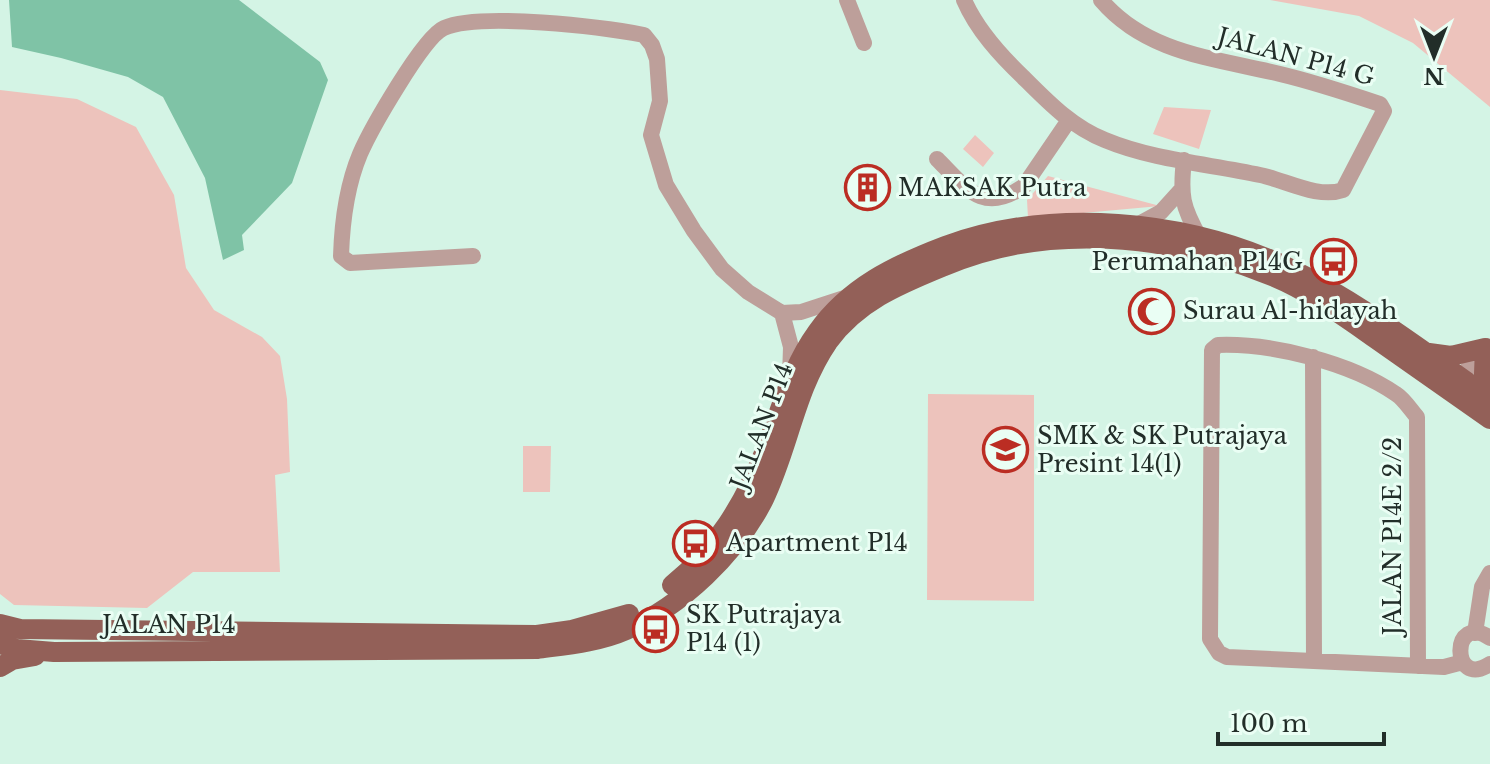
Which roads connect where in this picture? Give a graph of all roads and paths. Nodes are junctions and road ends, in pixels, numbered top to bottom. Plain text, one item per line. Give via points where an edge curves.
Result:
1 (847, 0) edge
2 (964, 0) edge
3 (1101, 0) edge
4 (864, 43) dead end
5 (1069, 120) junction
6 (937, 159) dead end
7 (1184, 160) junction
8 (1180, 191) junction
9 (1137, 225) junction
10 (1200, 238) junction
11 (473, 256) dead end
12 (849, 297) junction
13 (782, 313) junction
14 (1488, 344) edge
15 (1424, 352) junction
16 (1313, 357) junction
17 (790, 377) junction
18 (1455, 383) junction
19 (1490, 398) edge
20 (1490, 419) edge
21 (1490, 573) edge
22 (0, 630) edge
23 (1482, 635) edge
24 (54, 652) junction
25 (1314, 661) junction
26 (1463, 662) junction
27 (1490, 664) edge
28 (1418, 666) junction
29 (0, 667) edge

1 - 4 street
2 - 5 street, JALAN P14 G via 993,46
3 - 7 street, JALAN P14 G via 1129,27 1174,49 1315,83 1383,107 1343,190 1333,193
5 - 6 street via 1024,186 995,199 974,195
5 - 7 street, JALAN P14 G via 1105,140
7 - 8 street
8 - 9 street via 1161,212
8 - 10 street
9 - 10 main road, JALAN P14
9 - 12 main road, JALAN P14 via 1053,222 998,230 906,260
10 - 15 main road, JALAN P14 via 1287,267 1366,311
11 - 13 street via 350,263 341,256 359,155 399,85 435,33 457,24 609,28 644,35 652,45 660,101 651,135 666,185 722,269
12 - 13 street
12 - 17 main road, JALAN P14 via 817,331
13 - 17 street via 791,347
14 - 15 main road via 1451,356
14 - 18 street
14 - 19 main road via 1484,374
15 - 18 main road, JALAN P14
16 - 25 street
16 - 25 street, JALAN P14E 2/2 via 1242,346 1218,345 1212,350 1210,639 1227,657
16 - 28 street, JALAN P14E 2/2 via 1374,381 1399,396 1417,417
17 - 22 main road, JALAN P14 via 747,493 722,535 648,605 620,618 537,635
18 - 19 main road, JALAN P14
18 - 20 main road, JALAN P14
18 - 24 main road, JALAN P14 via 1274,277 1195,251 1119,239 1032,240 965,257 884,291 845,321 813,366 764,498 736,543 697,583 624,632 537,649
21 - 23 street via 1482,587
22 - 24 main road, JALAN P14 via 17,649
23 - 26 street via 1466,637 1459,647
24 - 29 main road
25 - 28 street
26 - 27 street via 1476,669
26 - 28 street

